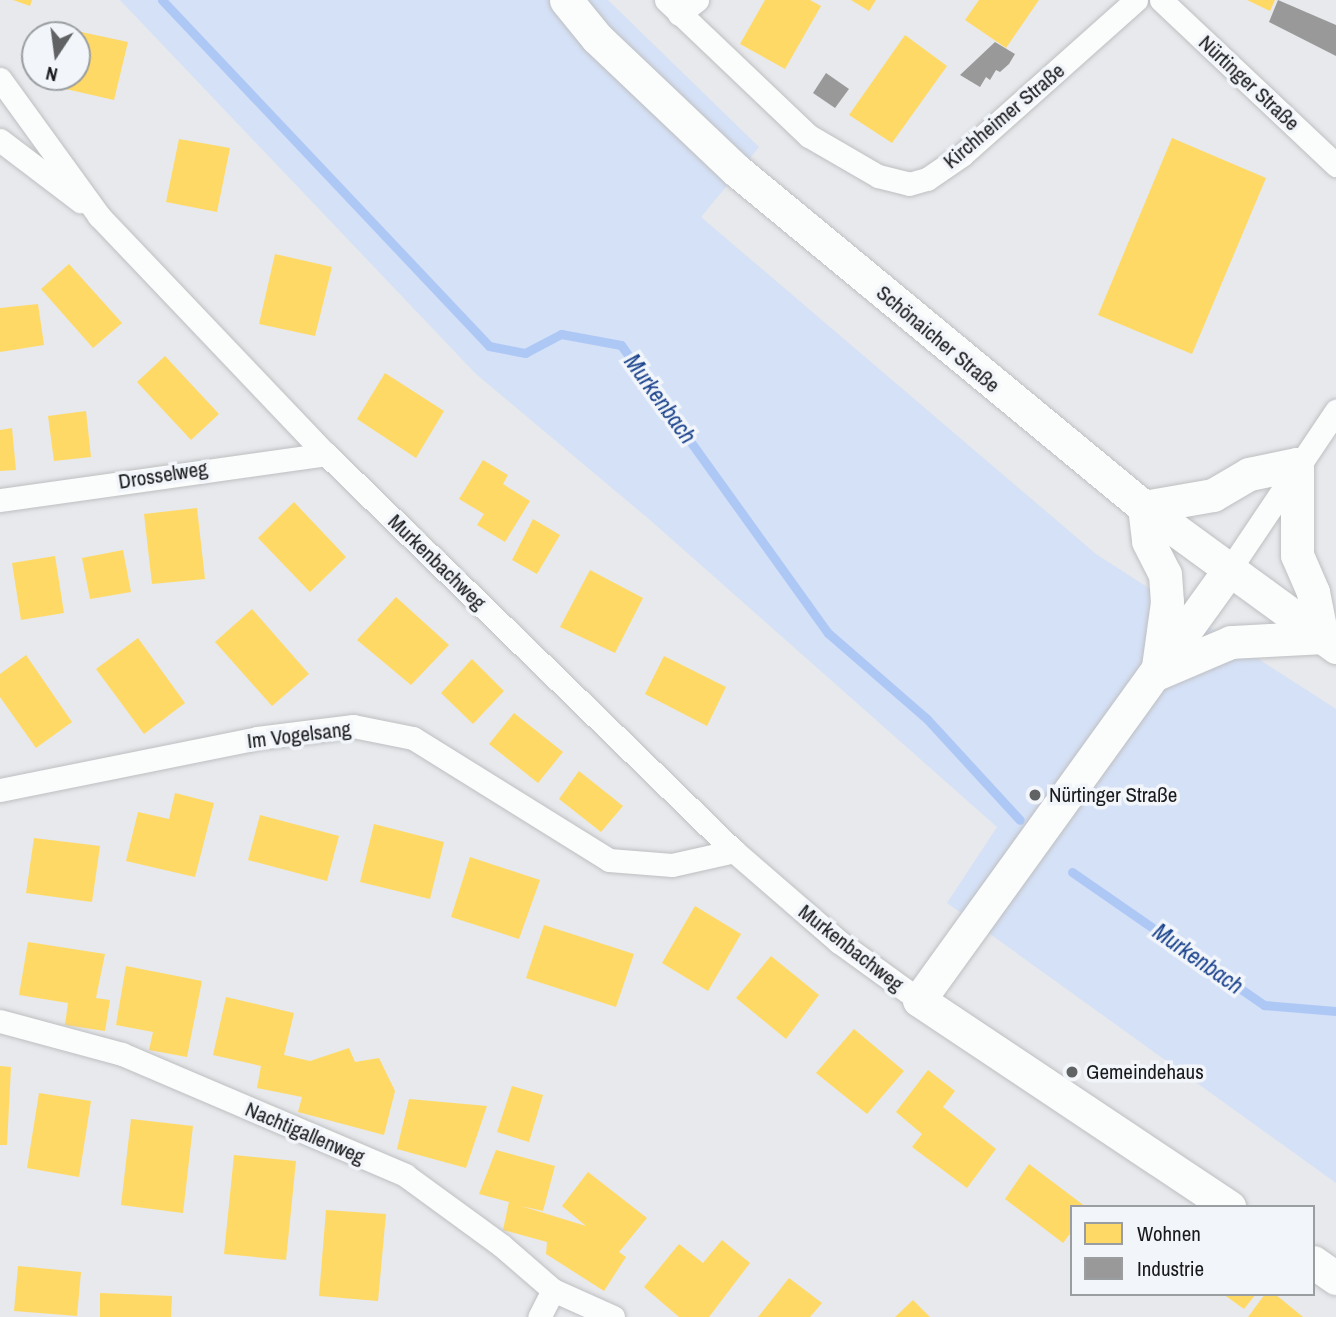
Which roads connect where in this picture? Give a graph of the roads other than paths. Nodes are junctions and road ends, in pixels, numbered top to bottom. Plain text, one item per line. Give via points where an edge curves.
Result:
1 (566, 0) edge
2 (697, 0) edge
3 (1136, 0) edge
4 (1161, 0) edge
5 (672, 7) edge
6 (0, 79) edge
7 (0, 140) edge
8 (1336, 165) edge
9 (99, 216) junction
10 (1336, 411) edge
11 (326, 454) junction
12 (1297, 464) junction
13 (0, 500) edge
14 (1144, 508) junction
15 (1229, 570) junction
16 (1329, 642) edge
17 (1158, 673) junction
18 (0, 790) edge
19 (734, 851) junction
20 (919, 1000) junction
21 (0, 1021) edge
22 (1226, 1205) edge
23 (1315, 1263) edge
24 (1336, 1278) edge
25 (553, 1290) junction
26 (539, 1317) edge
27 (613, 1317) edge

1 - 14 main road, Schönaicher Straße via 597,38 736,170
2 - 5 street
3 - 5 street, Kirchheimer Straße via 962,155 928,179 909,184 878,176 809,136
4 - 8 street, Nürtinger Straße
6 - 9 street, Murkenbachweg
7 - 9 street
9 - 11 street, Murkenbachweg
10 - 12 street
11 - 13 street, Drosselweg
11 - 19 street, Murkenbachweg
12 - 14 main road via 1249,474 1213,495
12 - 15 street
12 - 16 main road via 1297,555
14 - 15 main road, Schönaicher Straße
14 - 17 main road via 1148,541 1165,574 1167,602
15 - 16 main road, Schönaicher Straße
15 - 17 main road, Murkenbachweg
16 - 17 main road via 1231,642
17 - 20 main road, Murkenbachweg
18 - 19 street, Im Vogelsang via 257,738 353,726 413,738 609,860 672,865
19 - 20 street, Murkenbachweg via 839,942
20 - 22 main road, Murkenbachweg
21 - 25 street, Nachtigallenweg via 122,1054 404,1175 501,1245
23 - 24 main road
25 - 26 street
25 - 27 street, Nachtigallenweg

